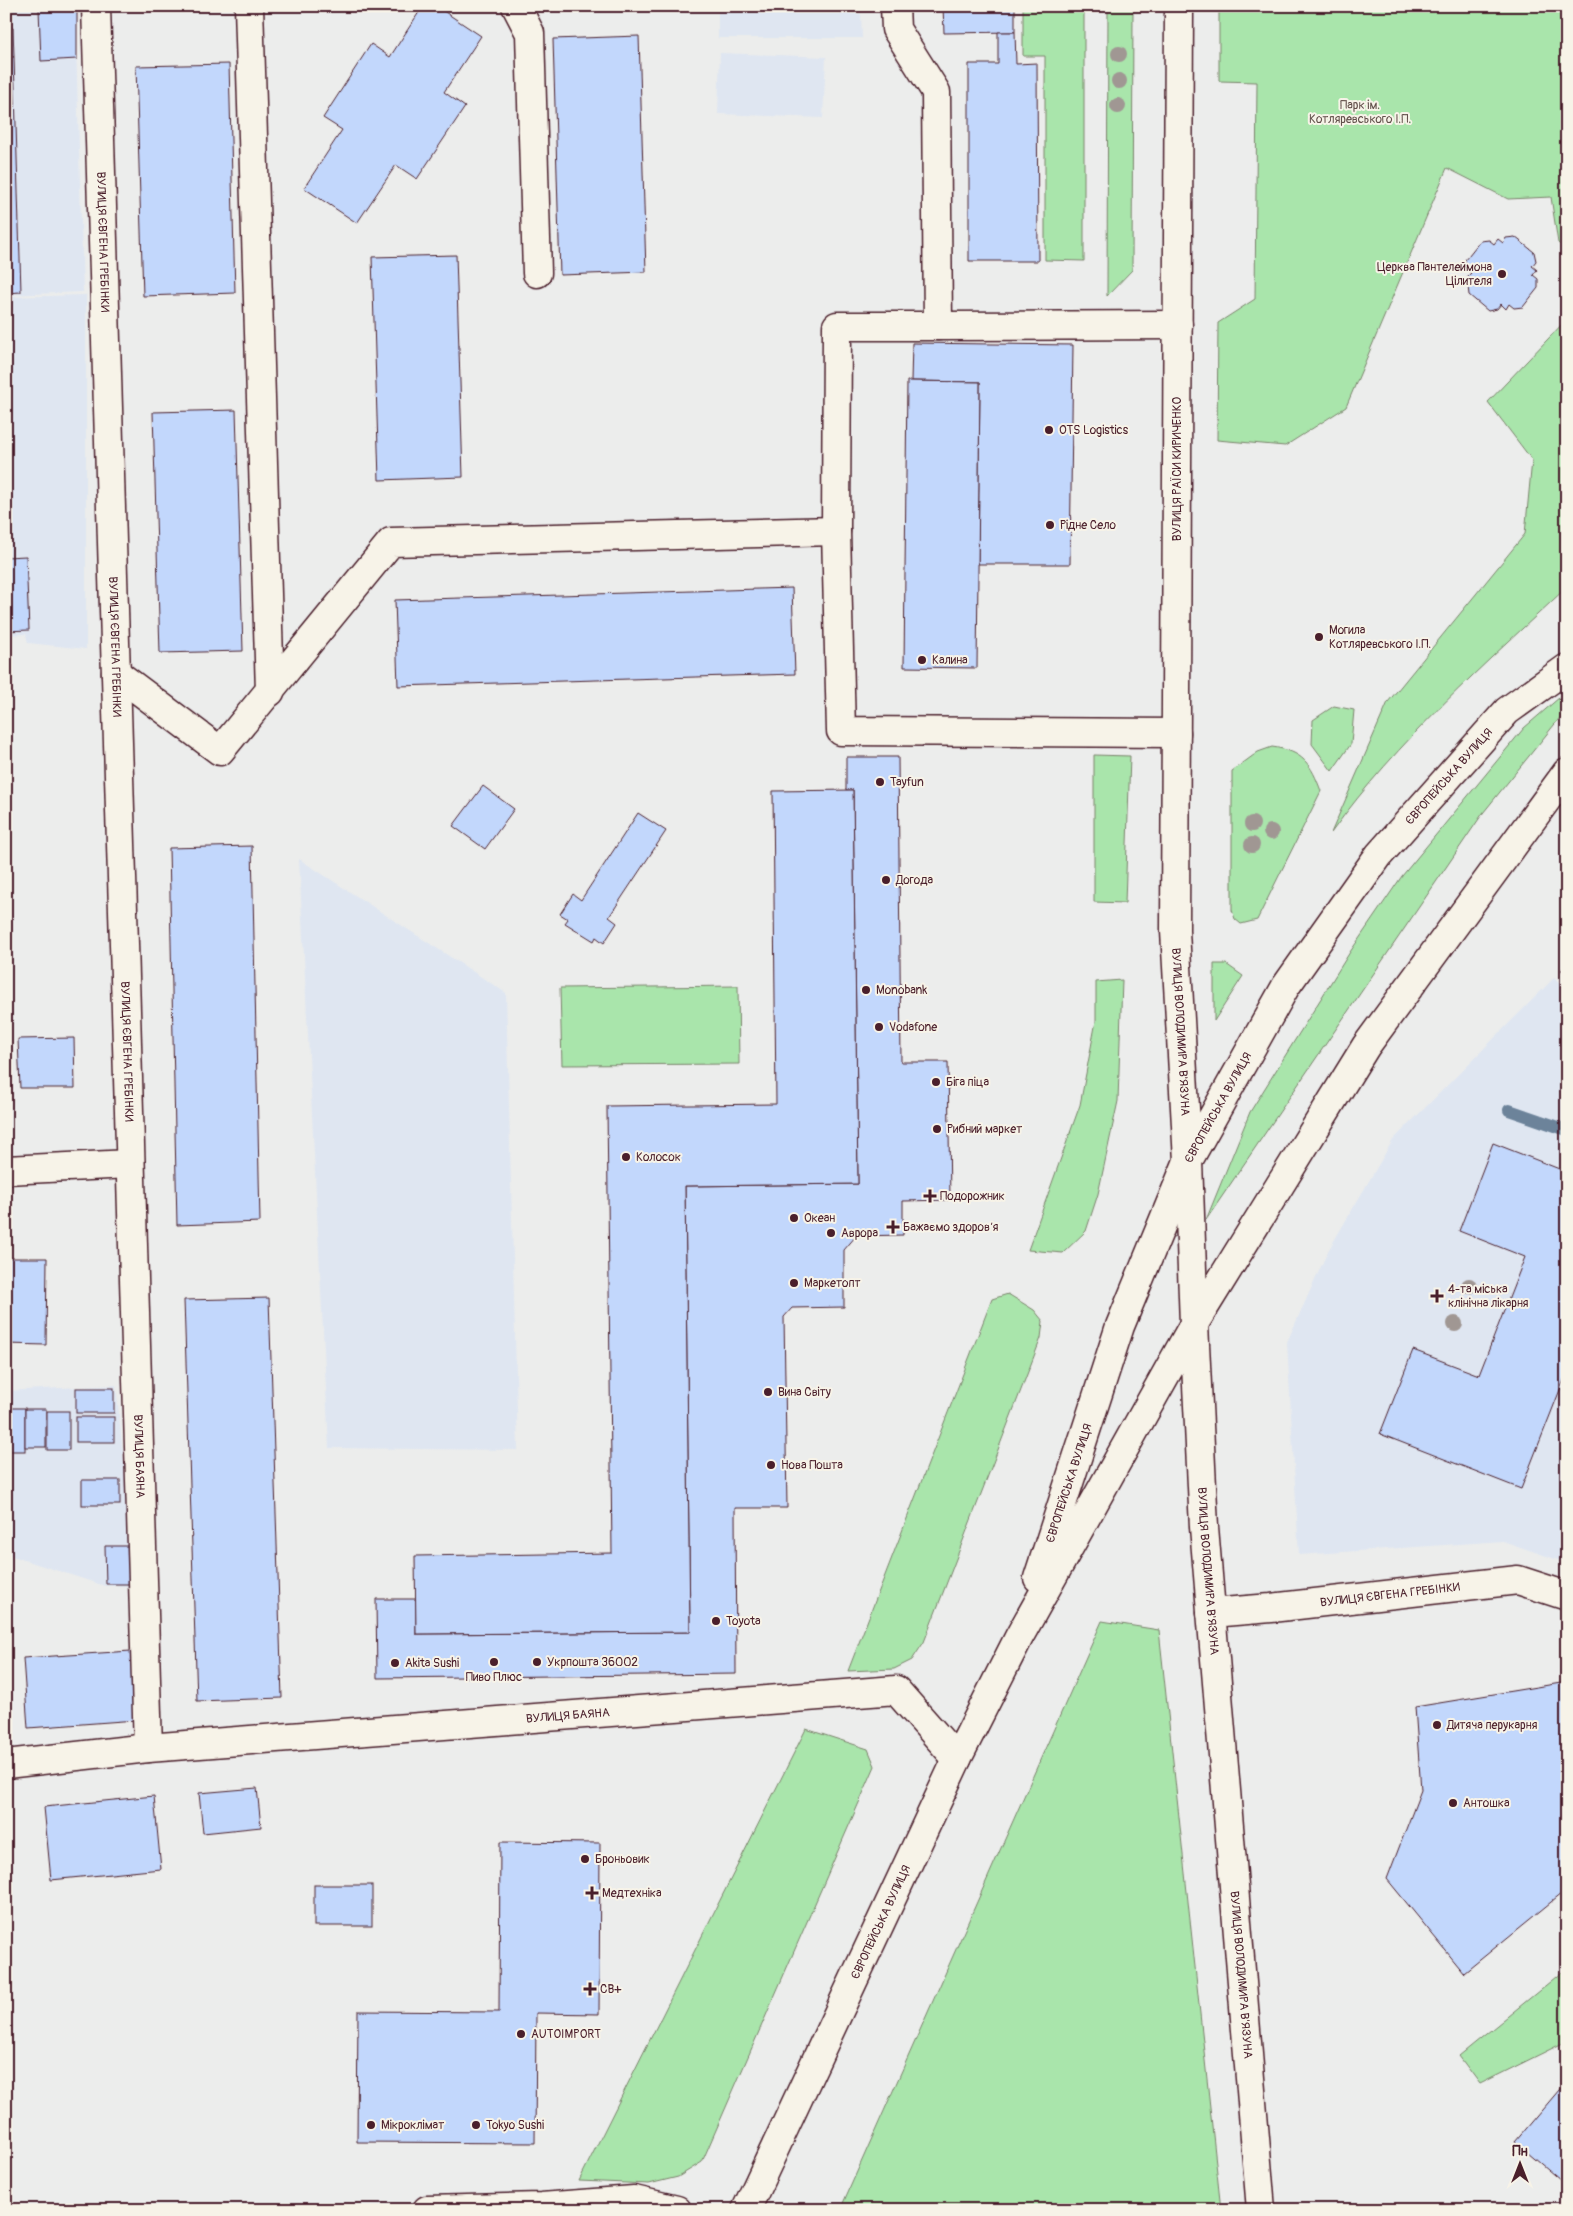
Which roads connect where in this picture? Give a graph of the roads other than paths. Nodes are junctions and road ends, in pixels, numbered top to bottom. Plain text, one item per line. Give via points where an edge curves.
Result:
1 (96, 6) edge
2 (249, 6) edge
3 (516, 6) edge
4 (895, 6) edge
5 (1179, 6) edge
6 (538, 273) dead end
7 (1178, 325) junction
8 (938, 326) junction
9 (836, 531) junction
10 (1567, 668) edge
11 (116, 673) junction
12 (270, 692) junction
13 (1176, 733) junction
14 (1567, 772) edge
15 (1175, 931) joint
16 (1188, 1161) junction
17 (130, 1164) junction
18 (6, 1170) edge
19 (1194, 1324) junction
20 (1567, 1596) edge
21 (1211, 1613) junction
22 (1019, 1637) junction
23 (148, 1748) junction
24 (956, 1760) junction
25 (6, 1764) edge
26 (427, 2210) edge
27 (677, 2210) edge
28 (746, 2210) edge
29 (1261, 2210) edge

1 - 11 main road, ВУЛИЦЯ ЄВГЕНА ГРЕБІНКИ
2 - 12 main road
3 - 6 main road via 530,34
4 - 8 main road via 896,29 936,92
5 - 7 main road, ВУЛИЦЯ РАЇСИ КИРИЧЕНКО
7 - 8 main road
7 - 13 main road, ВУЛИЦЯ РАЇСИ КИРИЧЕНКО
8 - 9 main road via 837,326
9 - 12 main road via 391,542
9 - 13 main road via 841,731
10 - 16 main road, ЄВРОПЕЙСЬКА ВУЛИЦЯ via 1507,711 1379,855 1295,971
11 - 12 main road via 220,751
11 - 17 main road, ВУЛИЦЯ ЄВГЕНА ГРЕБІНКИ
13 - 15 main road, ВУЛИЦЯ РАЇСИ КИРИЧЕНКО
14 - 19 main road, ЄВРОПЕЙСЬКА ВУЛИЦЯ via 1366,1046
15 - 16 main road, ВУЛИЦЯ ВОЛОДИМИРА В'ЯЗУНА
16 - 19 main road, ВУЛИЦЯ ВОЛОДИМИРА В'ЯЗУНА
16 - 22 main road, ЄВРОПЕЙСЬКА ВУЛИЦЯ via 1120,1326
17 - 18 main road
17 - 23 main road, ВУЛИЦЯ БАЯНА
19 - 21 main road, ВУЛИЦЯ ВОЛОДИМИРА В'ЯЗУНА
19 - 22 main road, ЄВРОПЕЙСЬКА ВУЛИЦЯ
20 - 21 main road, ВУЛИЦЯ ЄВГЕНА ГРЕБІНКИ via 1518,1580
21 - 29 main road, ВУЛИЦЯ ВОЛОДИМИРА В'ЯЗУНА
22 - 24 main road, ЄВРОПЕЙСЬКА ВУЛИЦЯ
23 - 24 main road, ВУЛИЦЯ БАЯНА via 896,1690
23 - 25 main road, ВУЛИЦЯ БАЯНА
24 - 28 main road, ЄВРОПЕЙСЬКА ВУЛИЦЯ
26 - 27 main road via 541,2207 634,2200

